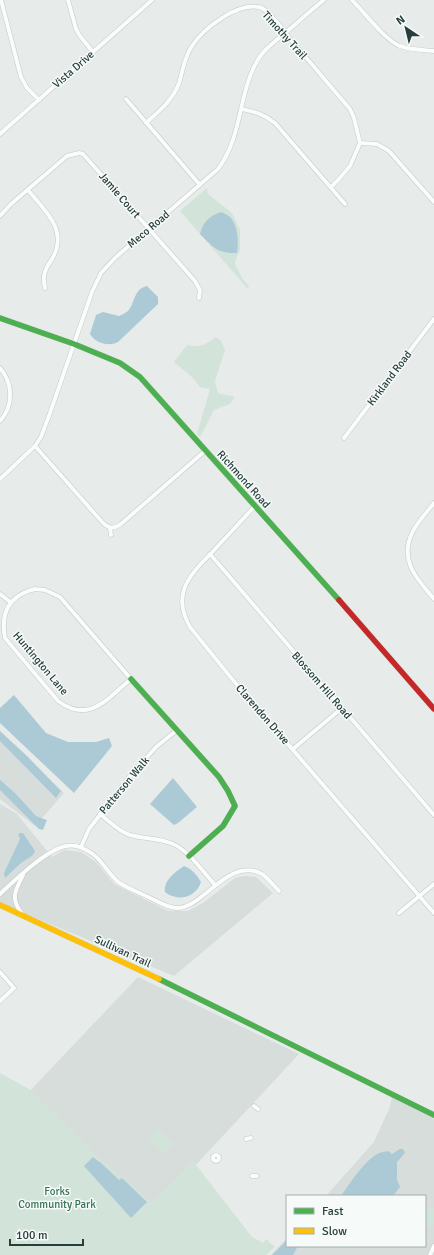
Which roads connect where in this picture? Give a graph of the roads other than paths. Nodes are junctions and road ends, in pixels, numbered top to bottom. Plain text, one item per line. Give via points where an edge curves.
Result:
1 (1, 0) edge
2 (68, 0) edge
3 (143, 0) edge
4 (152, 0) edge
5 (324, 0) edge
6 (352, 0) edge
7 (147, 4) junction
8 (285, 33) junction
9 (93, 52) junction
10 (434, 52) edge
11 (126, 99) dead end
12 (39, 100) junction
13 (242, 109) junction
14 (146, 123) junction
15 (0, 134) edge
16 (360, 143) junction
17 (200, 185) junction
18 (331, 187) junction
19 (28, 190) junction
20 (434, 202) edge
21 (345, 204) dead end
22 (0, 216) edge
23 (149, 229) junction
24 (45, 288) dead end
25 (199, 298) dead end
26 (0, 318) edge
27 (434, 319) edge
28 (74, 344) junction
29 (0, 368) edge
30 (0, 421) edge
31 (344, 438) dead end
32 (35, 446) junction
33 (206, 450) junction
34 (0, 479) edge
35 (434, 503) edge
36 (255, 506) junction
37 (110, 528) junction
38 (111, 535) dead end
39 (210, 554) junction
40 (0, 594) edge
41 (434, 599) edge
42 (9, 601) junction
43 (131, 679) junction
44 (342, 708) junction
45 (434, 709) edge
46 (177, 730) junction
47 (293, 750) junction
48 (100, 814) junction
49 (434, 815) edge
50 (81, 847) junction
51 (189, 856) junction
52 (24, 873) junction
53 (434, 884) edge
54 (215, 885) junction
55 (279, 891) dead end
56 (0, 894) edge
57 (420, 896) junction
58 (0, 905) edge
59 (399, 913) dead end
60 (434, 913) edge
61 (24, 916) junction
62 (0, 972) edge
63 (0, 1000) edge
64 (434, 1115) edge
65 (434, 1246) edge
66 (430, 1255) edge

1 - 12 street via 22,77
2 - 9 street via 76,29
3 - 7 street
4 - 7 street, Vista Drive
5 - 8 street, Meco Road
6 - 10 street via 398,46
7 - 9 street, Vista Drive
8 - 13 street, Meco Road via 257,61 249,77
8 - 14 street, Timothy Trail via 261,8 244,6 223,15 191,47 175,93
8 - 16 street, Timothy Trail via 350,109
9 - 12 street, Vista Drive
11 - 14 street
12 - 15 street, Vista Drive
13 - 17 street, Meco Road via 226,159
13 - 18 street via 260,113 275,123
14 - 17 street
16 - 18 street via 350,166
16 - 20 street via 377,144 389,150
17 - 23 street, Meco Road
18 - 21 street
19 - 22 street
19 - 23 street, Jamie Court via 67,156 79,153 87,157
19 - 24 street via 54,222 57,230 58,243 45,270
23 - 25 street, Jamie Court via 195,281 200,290
23 - 28 street, Meco Road via 100,273
26 - 28 street, Richmond Road
27 - 31 street, Kirkland Road
28 - 32 street, Meco Road via 41,437
28 - 33 street, Richmond Road via 120,363 134,372
29 - 30 street via 10,384 6,412
32 - 34 street, Meco Road
32 - 37 street
33 - 36 street, Richmond Road
33 - 37 street via 121,524
35 - 41 street via 410,538 408,551 409,564 414,575
36 - 39 street, Clarendon Drive
36 - 45 street, Richmond Road
37 - 38 street
39 - 44 street, Blossom Hill Road
39 - 47 street, Clarendon Drive via 188,578 182,602 185,618 233,680
40 - 42 street
42 - 43 street via 17,595 35,589 55,594
42 - 43 street, Huntington Lane via 2,618 5,638 58,701 67,708 94,708
43 - 46 street
44 - 47 street
44 - 49 street, Blossom Hill Road
46 - 48 street, Patterson Walk via 149,754
46 - 51 street via 228,788 235,806 223,826
47 - 57 street, Clarendon Drive
48 - 50 street, Patterson Walk via 89,829
48 - 51 street via 124,833 174,844
50 - 52 street via 66,846 54,850
50 - 54 street via 94,855 118,882 170,906 181,908 195,902
51 - 54 street
52 - 56 street
52 - 61 street via 14,899
53 - 57 street
54 - 55 street via 231,874 246,870 262,875
57 - 59 street
57 - 60 street, Clarendon Drive
58 - 61 street, Sullivan Trail
61 - 64 street, Sullivan Trail via 124,962
62 - 63 street via 14,988
65 - 66 street

